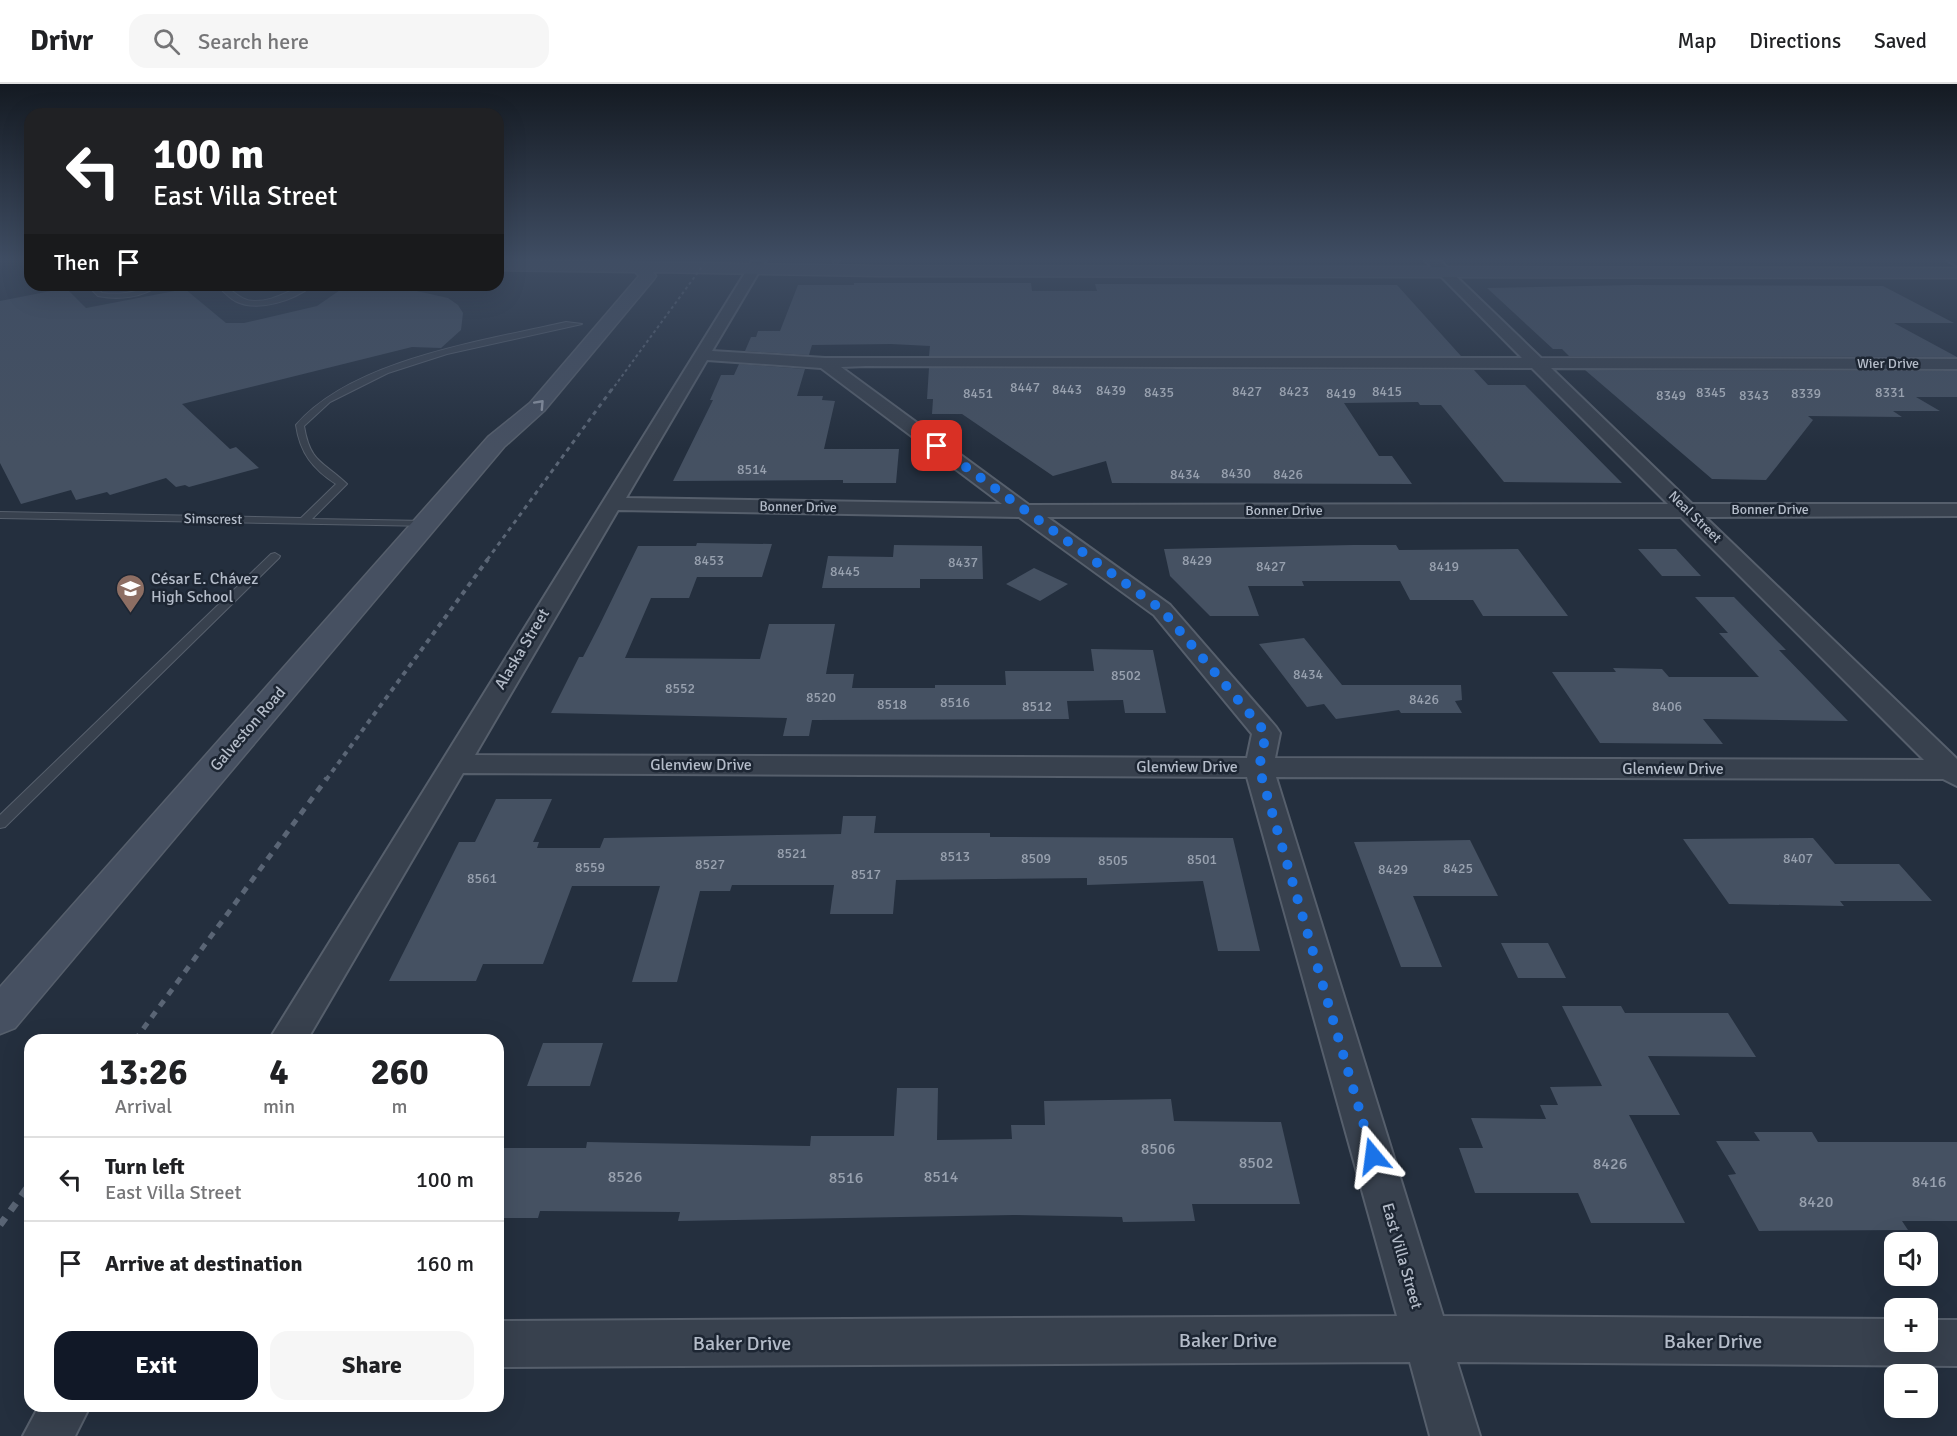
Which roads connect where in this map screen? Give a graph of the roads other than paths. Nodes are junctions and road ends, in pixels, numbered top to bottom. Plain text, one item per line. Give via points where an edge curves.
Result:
1 (609, 323) edge
2 (722, 323) edge
3 (1496, 323) edge
4 (578, 324) joint
5 (703, 356) junction
6 (576, 362) junction
7 (1536, 362) junction
8 (825, 363) junction
9 (1957, 364) edge
10 (519, 399) dead end
11 (496, 442) junction
12 (611, 504) junction
13 (1687, 509) junction
14 (1957, 510) edge
15 (1024, 512) junction
16 (0, 515) edge
17 (305, 520) junction
18 (428, 524) junction
19 (275, 556) dead end
20 (452, 764) junction
21 (1259, 768) junction
22 (1955, 772) edge
23 (0, 824) edge
24 (0, 1016) edge
25 (291, 1034) edge
26 (1426, 1338) junction
27 (1957, 1343) edge
28 (504, 1344) edge
29 (62, 1412) edge
30 (48, 1436) edge
31 (1455, 1436) edge

1 - 6 main road, Galveston Road
2 - 5 street, Alaska Street
3 - 7 street, Neal Street
4 - 6 main road via 553,354
4 - 17 lane via 486,343 378,373 329,399 300,425 302,445 320,470 342,484
5 - 8 street, Wier Drive
5 - 12 street, Alaska Street
11 -> 6 main road, Galveston Road via 537,407
7 - 8 street, Wier Drive
7 - 9 street, Wier Drive
7 - 13 street, Neal Street
8 - 15 street, East Villa Street
10 - 11 main road, Galveston Road
11 - 18 main road, Galveston Road
12 - 15 street, Bonner Drive
12 - 20 street, Alaska Street
13 - 14 street, Bonner Drive
13 - 15 street, Bonner Drive
13 - 22 street, Neal Street
15 - 21 street, East Villa Street via 1162,610 1266,733
16 - 17 lane, Simscrest
17 - 18 lane, Simscrest
18 - 24 main road, Galveston Road
19 - 23 lane
20 - 21 street, Glenview Drive
20 - 25 street, Alaska Street
21 - 22 street, Glenview Drive
21 - 26 street, East Villa Street
26 - 27 street, Baker Drive
26 - 28 street, Baker Drive
26 - 31 street, East Villa Street
29 - 30 street

